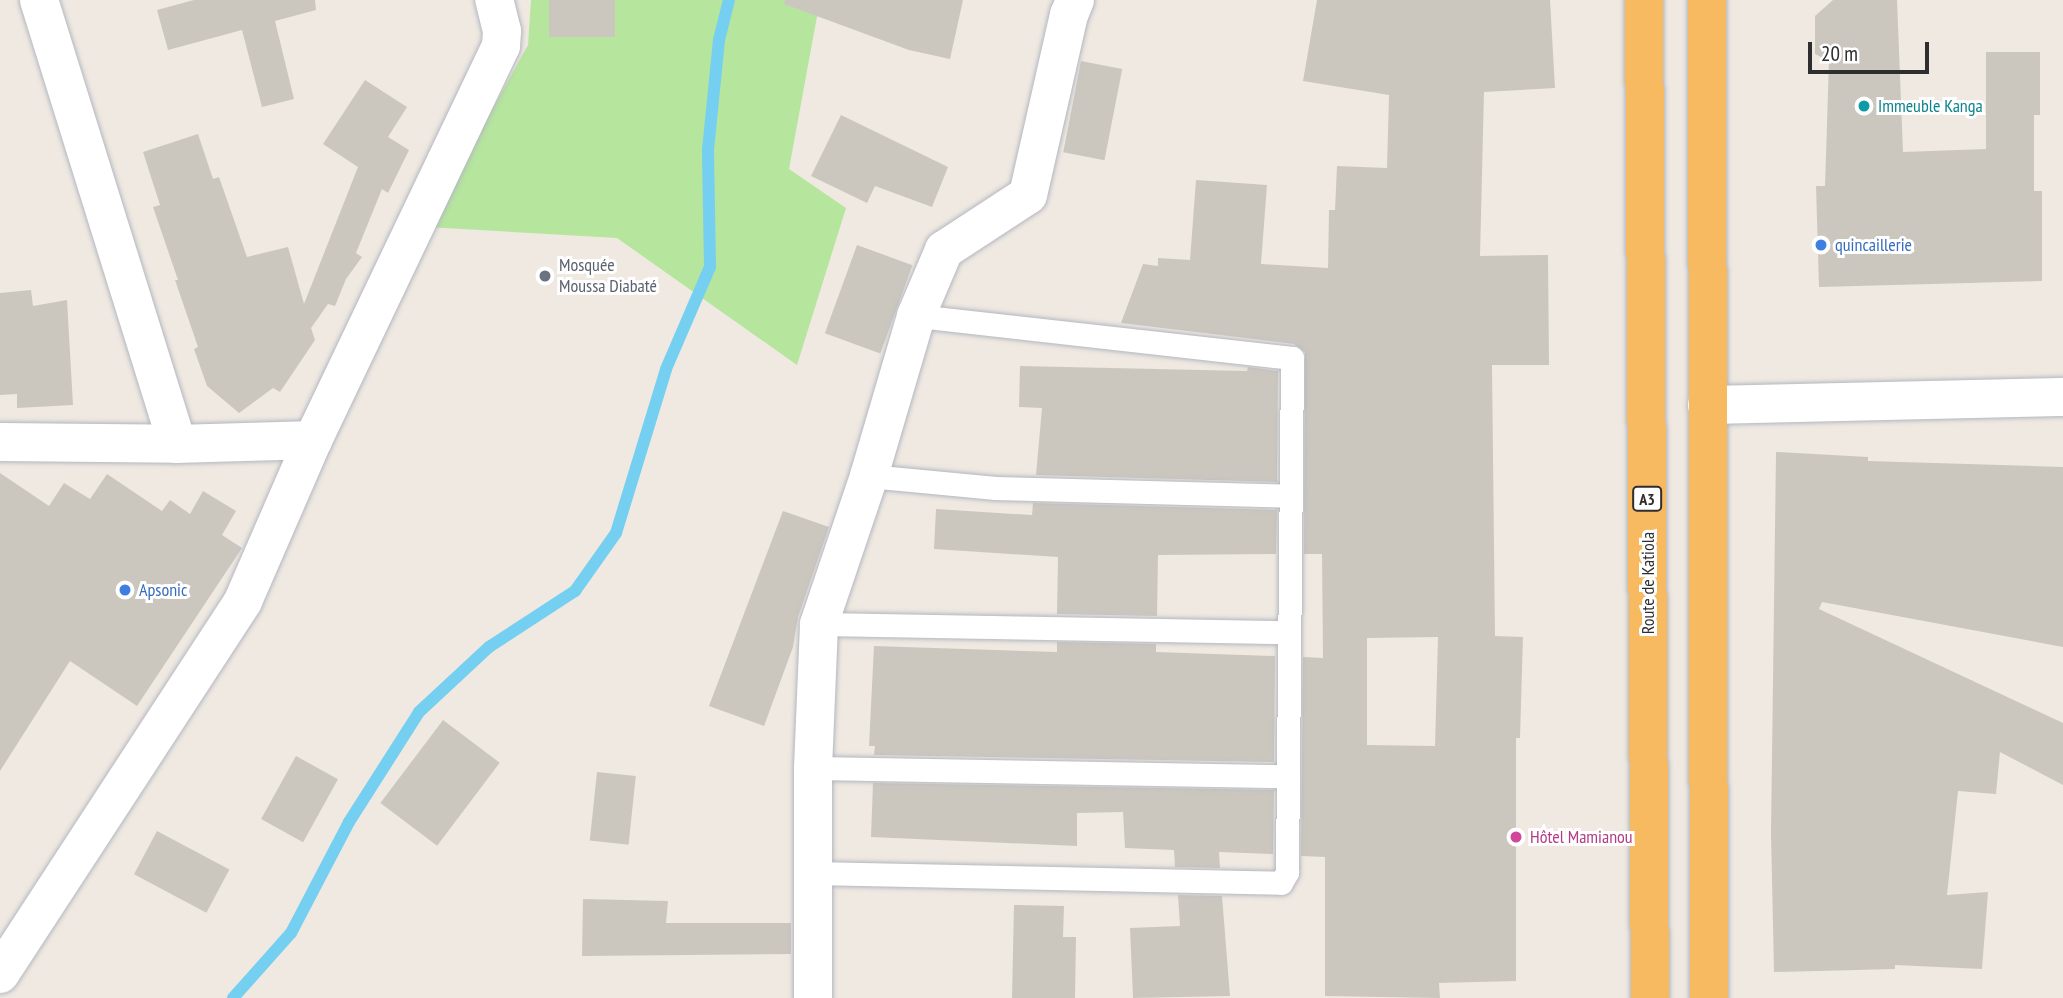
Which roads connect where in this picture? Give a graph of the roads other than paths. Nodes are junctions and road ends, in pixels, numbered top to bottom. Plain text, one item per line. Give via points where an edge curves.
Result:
1 (39, 0) edge
2 (494, 0) edge
3 (1075, 0) edge
4 (1644, 0) edge
5 (1707, 0) edge
6 (916, 316) junction
7 (2063, 397) edge
8 (1707, 405) junction
9 (313, 440) junction
10 (0, 442) edge
11 (177, 444) junction
12 (869, 476) junction
13 (1291, 496) junction
14 (819, 624) junction
15 (1289, 632) junction
16 (813, 768) junction
17 (1287, 775) junction
18 (813, 873) junction
19 (0, 974) edge
20 (813, 998) edge
21 (1650, 998) edge
22 (1709, 998) edge

1 - 11 street
2 - 9 street via 501,46
3 - 6 street via 1028,195 944,250
4 - 21 highway, Route de Katiola / A3
5 - 8 highway
6 - 12 street
6 - 13 lane via 1292,358
7 - 8 street
8 - 22 highway
9 - 11 street
9 - 19 street via 243,601
10 - 11 street
12 - 13 lane via 995,488
12 - 14 street
13 - 15 lane
14 - 15 lane
14 - 16 street
15 - 17 lane
16 - 17 lane
16 - 18 street
17 - 18 lane via 1287,872 1281,883
18 - 20 street

